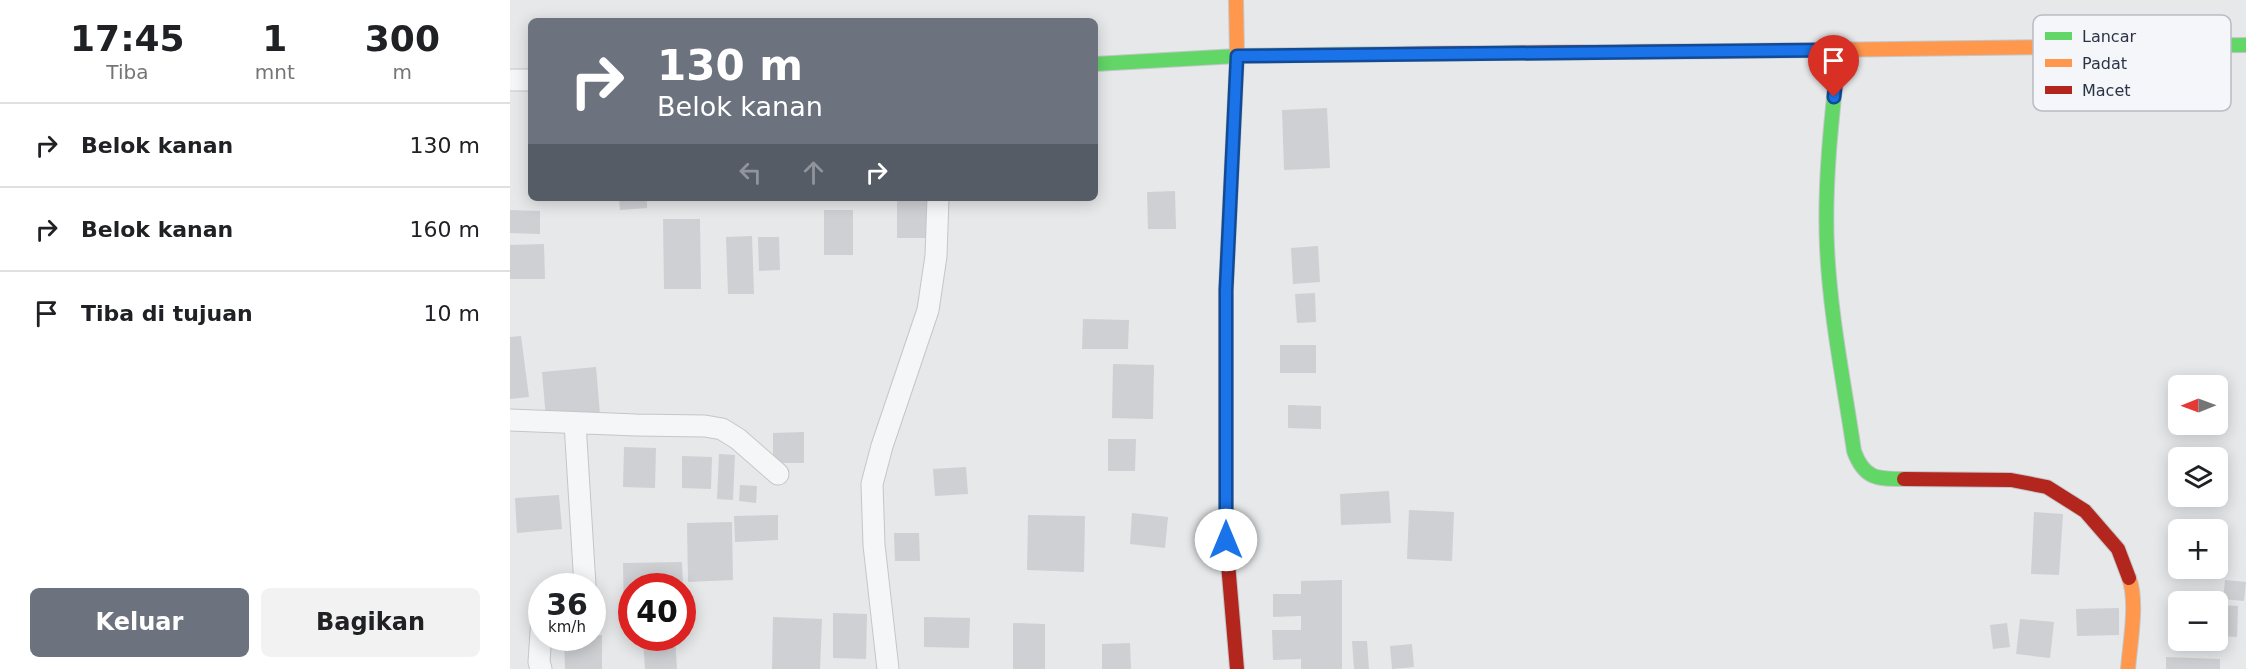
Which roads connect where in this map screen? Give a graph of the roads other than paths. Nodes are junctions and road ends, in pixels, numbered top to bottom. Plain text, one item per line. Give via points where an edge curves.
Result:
1 (1236, 0) edge
2 (2231, 45) edge
3 (2246, 45) edge
4 (2033, 48) edge
5 (1839, 50) junction
6 (1237, 56) junction
7 (1098, 64) edge
8 (510, 80) edge
9 (528, 80) edge
10 (938, 201) edge
11 (510, 420) edge
12 (575, 423) junction
13 (778, 474) dead end
14 (584, 573) edge
15 (539, 651) edge
16 (541, 669) edge
17 (888, 669) edge
18 (1237, 669) edge
19 (2128, 669) edge

1 - 6 street
2 - 3 street
4 - 5 street
5 - 6 street
5 - 19 street via 1827,166 1828,272 1854,451 1860,468 1882,479 2011,480 2047,487 2085,511 2118,549 2132,586
6 - 7 street
6 - 18 street via 1226,290 1226,540
8 - 9 street
10 - 17 street via 936,256 928,310 872,484 874,545
11 - 12 street
12 - 13 street via 722,429
12 - 14 street
15 - 16 street

